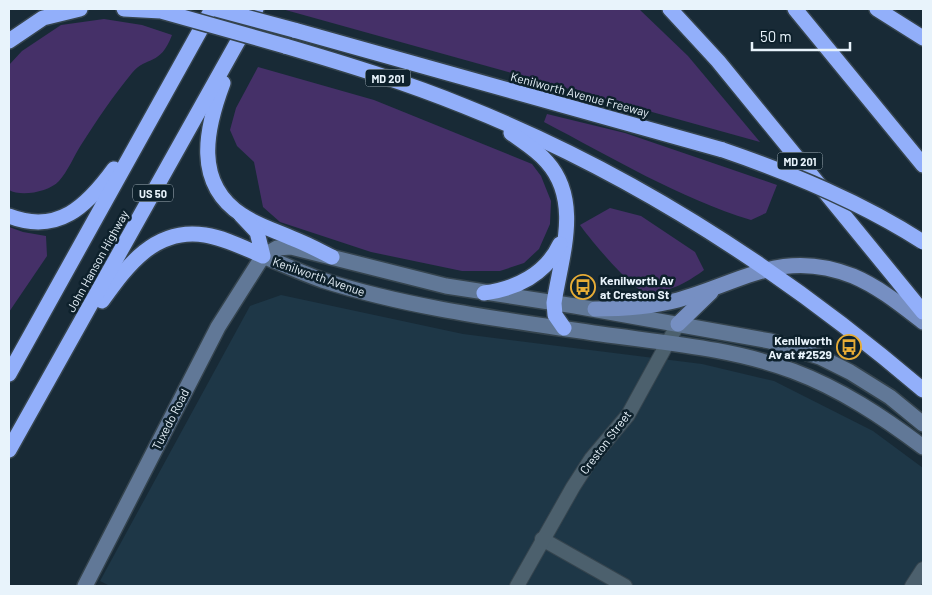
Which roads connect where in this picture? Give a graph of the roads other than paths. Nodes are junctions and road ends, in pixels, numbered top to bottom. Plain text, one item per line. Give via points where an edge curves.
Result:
1 (80, 9) edge
2 (124, 9) edge
3 (214, 9) edge
4 (256, 9) edge
5 (670, 9) edge
6 (795, 9) edge
7 (877, 9) edge
8 (158, 10) edge
9 (245, 29) junction
10 (923, 38) edge
11 (9, 41) edge
12 (488, 116) junction
13 (150, 120) junction
14 (923, 165) edge
15 (240, 215) junction
16 (9, 216) edge
17 (566, 224) junction
18 (923, 242) edge
19 (263, 256) junction
20 (332, 257) junction
21 (767, 269) junction
22 (720, 285) junction
23 (484, 293) junction
24 (554, 303) junction
25 (595, 309) junction
26 (923, 312) edge
27 (923, 322) edge
28 (678, 324) junction
29 (564, 328) junction
30 (668, 343) junction
31 (61, 356) junction
32 (9, 374) edge
33 (923, 390) edge
34 (923, 424) edge
35 (923, 447) edge
36 (9, 450) edge
37 (542, 539) junction
38 (923, 569) edge
39 (85, 586) edge
40 (517, 586) edge
41 (625, 586) edge
42 (912, 586) edge

1 - 11 highway via 43,18
2 - 8 highway
3 - 13 highway, John Hanson Highway / US 50
3 - 18 highway, Kenilworth Avenue Freeway, bridge via 723,150 837,195
4 - 9 highway, John Hanson Highway / US 50
5 - 26 highway, MD 201 via 718,61
6 - 14 highway
7 - 10 highway
8 - 12 highway, MD 201, bridge via 403,83
9 - 15 highway via 213,111 206,140 212,176 227,202
9 - 31 highway, John Hanson Highway / US 50
12 - 17 highway via 531,147 552,168 565,195
12 - 21 highway, MD 201 via 614,175
13 - 16 highway via 99,189 74,212 54,220 34,222
13 - 32 highway, John Hanson Highway / US 50
15 - 19 highway via 257,232
15 - 20 highway
17 - 23 highway via 555,254 538,273 515,285
17 - 24 highway
19 - 20 main road, Kenilworth Avenue via 278,248 291,247
19 - 29 main road, Kenilworth Avenue via 321,279 396,300
19 - 31 highway via 204,235 178,236 157,244 129,264
19 - 39 main road, Tuxedo Road via 210,340
20 - 23 main road, Kenilworth Avenue via 414,280
21 - 22 main road
21 - 27 main road via 808,266 846,274 874,286
21 - 33 highway, MD 201 via 848,328
22 - 25 main road via 668,302
22 - 28 main road
23 - 24 main road, Kenilworth Avenue
24 - 25 main road, Kenilworth Avenue
24 - 29 highway via 555,315
25 - 28 main road, Kenilworth Avenue
28 - 30 street, Creston Street
28 - 34 main road, Kenilworth Avenue via 754,337 820,357 877,388
29 - 30 main road, Kenilworth Avenue
30 - 35 main road, Kenilworth Avenue via 745,356 809,377 855,401
30 - 37 street, Creston Street via 628,414 591,458
31 - 36 highway, John Hanson Highway / US 50
37 - 40 street, Creston Street
37 - 41 street
38 - 42 street

